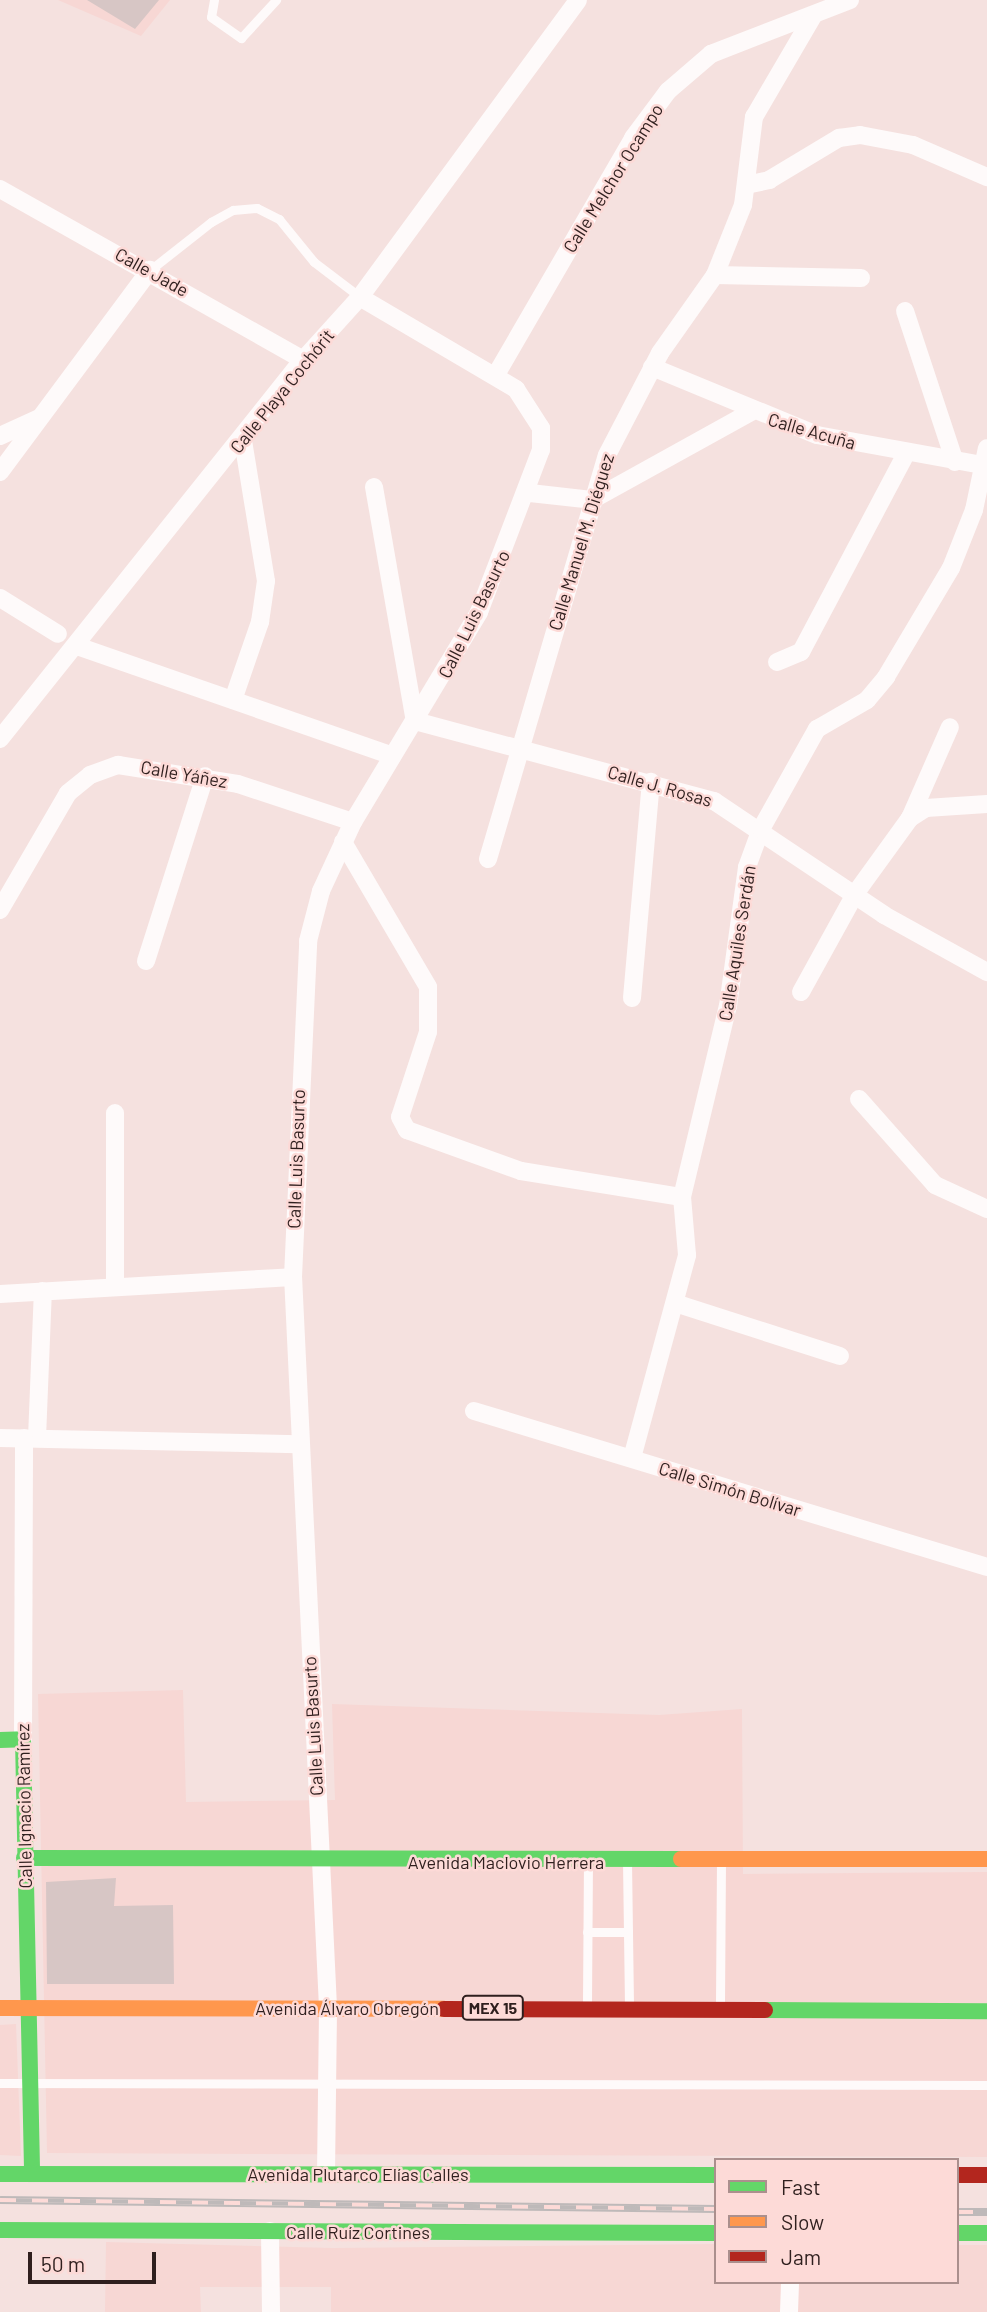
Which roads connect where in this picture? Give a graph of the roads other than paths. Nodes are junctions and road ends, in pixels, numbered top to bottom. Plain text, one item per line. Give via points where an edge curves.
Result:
1 (214, 0) edge
2 (276, 0) edge
3 (578, 0) edge
4 (850, 0) edge
5 (813, 16) junction
6 (987, 177) edge
7 (746, 185) junction
8 (0, 189) edge
9 (150, 270) junction
10 (715, 275) junction
11 (862, 278) dead end
12 (360, 297) junction
13 (905, 311) dead end
14 (303, 360) junction
15 (652, 367) junction
16 (498, 373) junction
17 (751, 412) junction
18 (41, 417) junction
19 (0, 436) edge
20 (243, 439) junction
21 (987, 448) edge
22 (906, 454) junction
23 (955, 462) junction
24 (984, 468) edge
25 (0, 472) edge
26 (374, 487) dead end
27 (530, 493) junction
28 (592, 500) junction
29 (974, 510) junction
30 (987, 526) edge
31 (0, 598) edge
32 (58, 634) dead end
33 (77, 646) junction
34 (777, 662) dead end
35 (233, 700) junction
36 (415, 721) junction
37 (950, 727) dead end
38 (0, 739) edge
39 (517, 749) junction
40 (392, 756) junction
41 (205, 776) junction
42 (651, 782) junction
43 (987, 804) edge
44 (910, 818) junction
45 (354, 822) junction
46 (761, 829) junction
47 (343, 842) junction
48 (488, 859) dead end
49 (855, 894) junction
50 (0, 910) edge
51 (146, 961) dead end
52 (987, 971) edge
53 (801, 992) dead end
54 (632, 998) dead end
55 (859, 1099) dead end
56 (115, 1113) dead end
57 (682, 1197) junction
58 (987, 1209) edge
59 (293, 1277) junction
60 (115, 1283) junction
61 (43, 1291) junction
62 (0, 1294) edge
63 (678, 1304) junction
64 (840, 1356) dead end
65 (474, 1411) dead end
66 (0, 1438) edge
67 (30, 1438) junction
68 (298, 1444) junction
69 (632, 1458) junction
70 (987, 1567) edge
71 (23, 1739) junction
72 (0, 1740) edge
73 (24, 1858) junction
74 (987, 1859) edge
75 (588, 1861) junction
76 (627, 1861) junction
77 (721, 1862) junction
78 (321, 1863) junction
79 (587, 1932) junction
80 (628, 1932) junction
81 (328, 2007) junction
82 (0, 2008) edge
83 (27, 2009) junction
84 (587, 2009) junction
85 (629, 2009) junction
86 (720, 2009) junction
87 (987, 2011) edge
88 (0, 2083) edge
89 (29, 2083) junction
90 (328, 2083) junction
91 (987, 2085) edge
92 (0, 2174) edge
93 (32, 2174) junction
94 (326, 2174) junction
95 (714, 2175) edge
96 (959, 2175) edge
97 (987, 2175) edge
98 (0, 2230) edge
99 (270, 2231) junction
100 (714, 2233) edge
101 (959, 2233) edge
102 (987, 2233) edge
103 (790, 2284) edge
104 (271, 2312) edge
105 (789, 2312) edge

1 - 2 lane via 211,17 241,38
3 - 12 street, Calle Playa Cochórit
4 - 5 street, Calle Melchor Ocampo
5 - 7 street, Calle Manuel M. Diéguez via 754,117
5 - 16 street, Calle Melchor Ocampo via 711,54 668,91 633,138
6 - 7 street via 913,145 860,135 839,138 769,180
7 - 10 street, Calle Manuel M. Diéguez
8 - 9 street, Calle Jade
9 - 12 lane via 211,222 233,210 257,208 279,219 314,262
9 - 14 street, Calle Jade
9 - 18 street
10 - 11 street
10 - 15 street, Calle Manuel M. Diéguez
12 - 14 street, Calle Playa Cochórit
12 - 16 street, Calle Luis Basurto
13 - 23 street
14 - 20 street, Calle Playa Cochórit
15 - 17 street, Calle Acuña
15 - 28 street, Calle Manuel M. Diéguez via 617,431
16 - 27 street, Calle Luis Basurto via 530,404 541,428
17 - 22 street, Calle Acuña
17 - 28 street
18 - 19 street
18 - 25 street
20 - 33 street, Calle Playa Cochórit
20 - 35 street via 267,581
21 - 24 street, Calle Aquiles Serdán
22 - 23 street, Calle Acuña
22 - 34 street via 802,652
23 - 24 street, Calle Acuña
24 - 29 street, Calle Aquiles Serdán
26 - 36 street
27 - 28 street
27 - 36 street, Calle Luis Basurto via 479,612
28 - 39 street, Calle Manuel M. Diéguez
29 - 30 street
29 - 46 street, Calle Aquiles Serdán via 951,568 886,677 867,700 817,729
31 - 32 street
33 - 35 street
33 - 38 street, Calle Playa Cochórit
35 - 40 street
36 - 39 street, Calle J. Rosas
36 - 40 street, Calle Luis Basurto
37 - 44 street
39 - 42 street, Calle J. Rosas
39 - 48 street, Calle Manuel M. Diéguez
40 - 45 street, Calle Luis Basurto
41 - 45 street, Calle Yáñez
41 - 50 street, Calle Yáñez via 118,765 90,775 44,827
41 - 51 street
42 - 46 street, Calle J. Rosas via 714,801
42 - 54 street
43 - 44 street via 926,808
44 - 49 street
45 - 47 street, Calle Luis Basurto
46 - 49 street, Calle J. Rosas
46 - 57 street, Calle Aquiles Serdán via 747,867 728,1006
47 - 57 street via 428,987 428,1032 400,1117 407,1130 521,1171
47 - 59 street, Calle Luis Basurto via 308,941
49 - 52 street, Calle J. Rosas
49 - 53 street
55 - 58 street via 935,1185
56 - 60 street
57 - 63 street, Calle Aquiles Serdán via 687,1255
59 - 60 street
59 - 68 street, Calle Luis Basurto
60 - 61 street
61 - 62 street
61 - 67 street, Calle Ignacio Ramírez
63 - 64 street
63 - 69 street, Calle Aquiles Serdán
65 - 69 street, Calle Simón Bolívar
66 - 67 street
67 - 68 street
67 - 71 street, Calle Ignacio Ramírez
68 - 78 street, Calle Luis Basurto
69 - 70 street, Calle Simón Bolívar
71 - 72 main road
71 - 73 main road, Calle Ignacio Ramírez
73 - 78 main road, Avenida Maclovio Herrera
73 - 83 main road, Calle Ignacio Ramírez
74 - 77 main road, Avenida Maclovio Herrera
75 - 76 main road, Avenida Maclovio Herrera
75 - 78 main road, Avenida Maclovio Herrera
75 - 79 lane
76 - 77 main road, Avenida Maclovio Herrera
76 - 80 lane
77 - 86 lane
78 - 81 street, Calle Luis Basurto
79 - 80 lane
79 - 84 lane
80 - 85 lane
81 - 83 main road, Avenida Álvaro Obregón / MEX 15
81 - 84 main road, Avenida Álvaro Obregón / MEX 15
81 - 90 street, Calle Luis Basurto
82 - 83 main road, Avenida Álvaro Obregón / MEX 15
83 - 89 main road, Calle Ignacio Ramírez
84 - 85 main road, Avenida Álvaro Obregón / MEX 15
85 - 86 main road, Avenida Álvaro Obregón / MEX 15
86 - 87 main road, Avenida Álvaro Obregón / MEX 15
88 - 89 lane
89 - 90 lane
89 - 93 main road, Calle Ignacio Ramírez
90 - 91 lane
90 - 94 street, Calle Luis Basurto
92 - 93 main road, Avenida Plutarco Elías Calles
93 - 94 main road, Avenida Plutarco Elías Calles
94 - 95 main road, Avenida Plutarco Elías Calles
96 - 97 main road
98 - 99 main road, Calle Ruíz Cortines
99 - 100 main road, Calle Ruíz Cortines
99 - 104 street
101 - 102 main road
103 - 105 street

